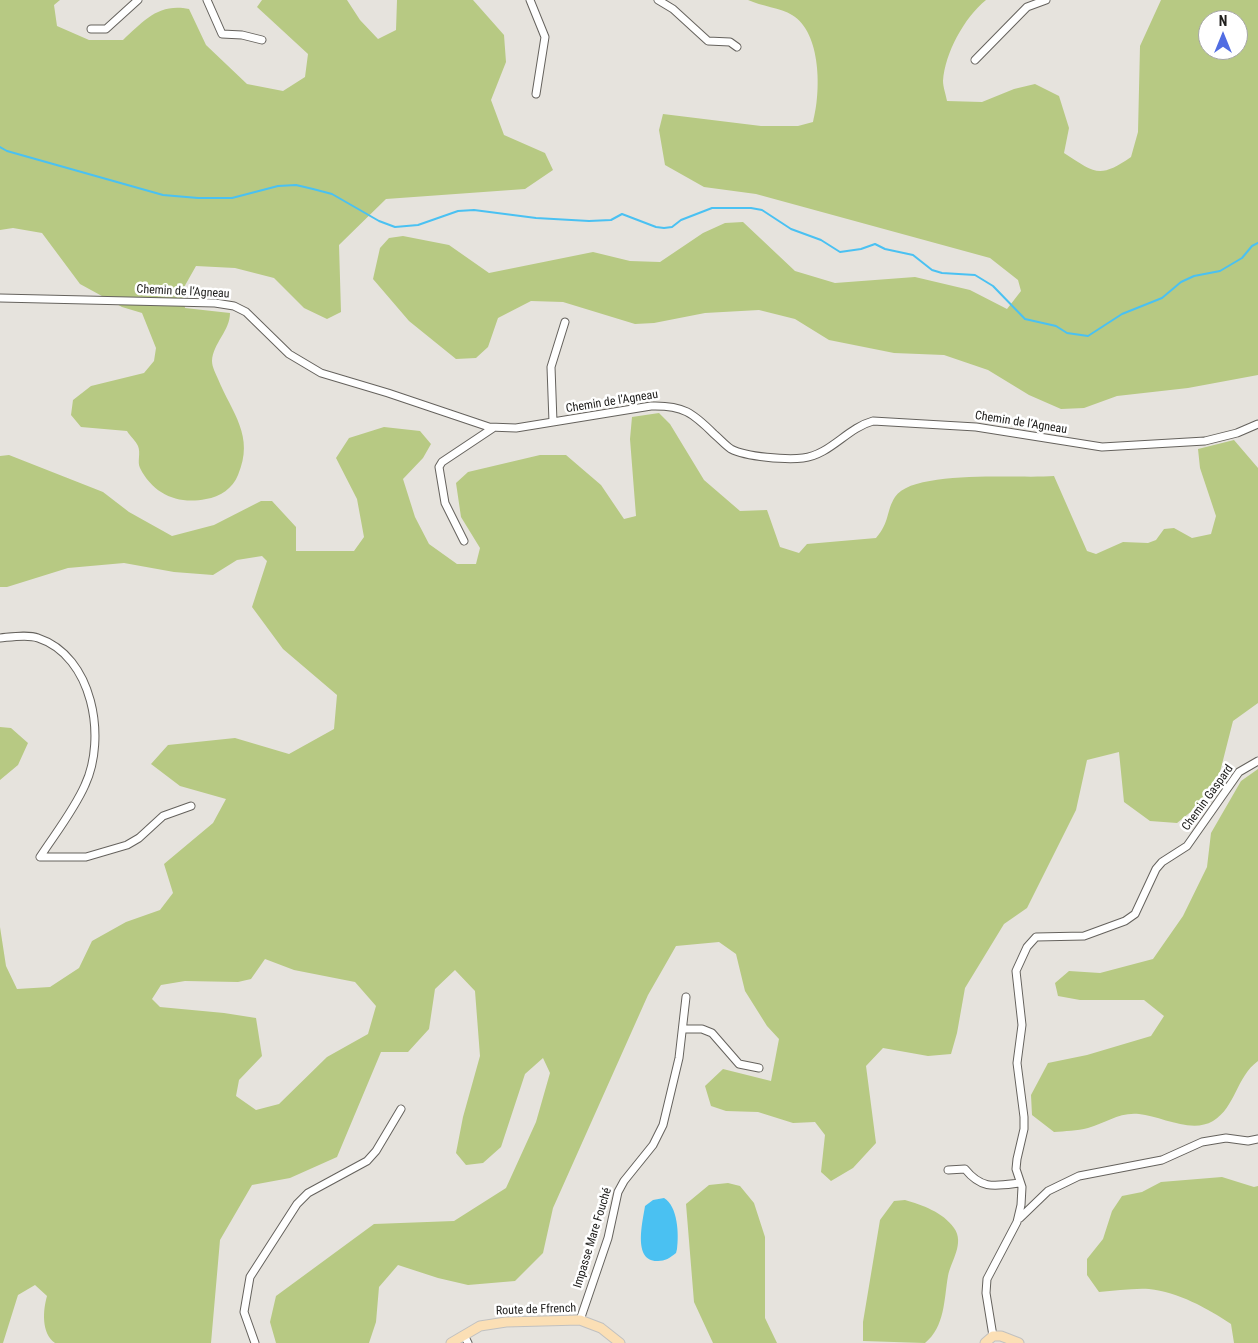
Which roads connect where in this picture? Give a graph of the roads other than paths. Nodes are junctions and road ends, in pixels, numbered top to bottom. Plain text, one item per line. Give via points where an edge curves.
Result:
1 (138, 0) edge
2 (207, 0) edge
3 (530, 0) edge
4 (658, 0) edge
5 (1046, 0) edge
6 (91, 29) dead end
7 (262, 40) dead end
8 (737, 47) dead end
9 (975, 60) dead end
10 (536, 94) dead end
11 (0, 298) edge
12 (565, 322) dead end
13 (553, 422) junction
14 (1258, 424) edge
15 (493, 428) junction
16 (464, 542) dead end
17 (0, 638) edge
18 (1258, 761) edge
19 (191, 806) dead end
20 (686, 997) dead end
21 (684, 1029) junction
22 (760, 1068) dead end
23 (401, 1108) dead end
24 (1258, 1139) edge
25 (948, 1170) dead end
26 (1020, 1183) junction
27 (1017, 1222) junction
28 (580, 1320) junction
29 (994, 1336) junction
30 (466, 1339) edge
31 (255, 1343) edge
32 (451, 1343) edge
33 (620, 1343) edge
34 (985, 1343) edge
35 (1019, 1343) edge

1 - 6 street via 106,29
2 - 7 street via 222,34
3 - 10 street via 545,37
4 - 8 street via 673,9 708,41 730,42
5 - 9 street via 1027,7
11 - 15 street, Chemin de l’Agneau via 234,306 258,321 289,354 321,373
12 - 13 street via 551,367
13 - 14 street, Chemin de l’Agneau via 651,406 672,406 694,414 725,445 738,452 795,459 816,455 873,421 976,427 1102,447 1205,441
13 - 15 street, Chemin de l’Agneau
15 - 16 street via 439,467 444,503
17 - 19 street via 36,637 54,645 76,665 91,702 93,762 85,786 40,857 86,858 127,845 163,816
18 - 26 street, Chemin Gaspard via 1239,772 1187,846 1156,869 1135,914 1124,922 1084,936 1036,937 1027,947 1016,976 1022,1025 1017,1063 1024,1117 1017,1159
20 - 21 street, Impasse Mare Fouché
21 - 22 street via 707,1030 739,1064
21 - 28 street, Impasse Mare Fouché via 663,1125 653,1145 618,1192 608,1238
23 - 31 street via 367,1161 308,1193 297,1204 250,1277 244,1312
24 - 27 street via 1226,1138 1202,1142 1162,1160 1079,1176 1048,1191
25 - 26 street via 965,1169 972,1179 982,1184
26 - 27 street, Chemin Gaspard via 1021,1205
27 - 29 street, Chemin Gaspard via 987,1279 986,1293
28 - 30 main road, Route de Ffrench via 480,1326
28 - 33 main road, Route de Ffrench via 601,1328
29 - 34 main road
29 - 35 main road
30 - 32 main road, Route de Ffrench

